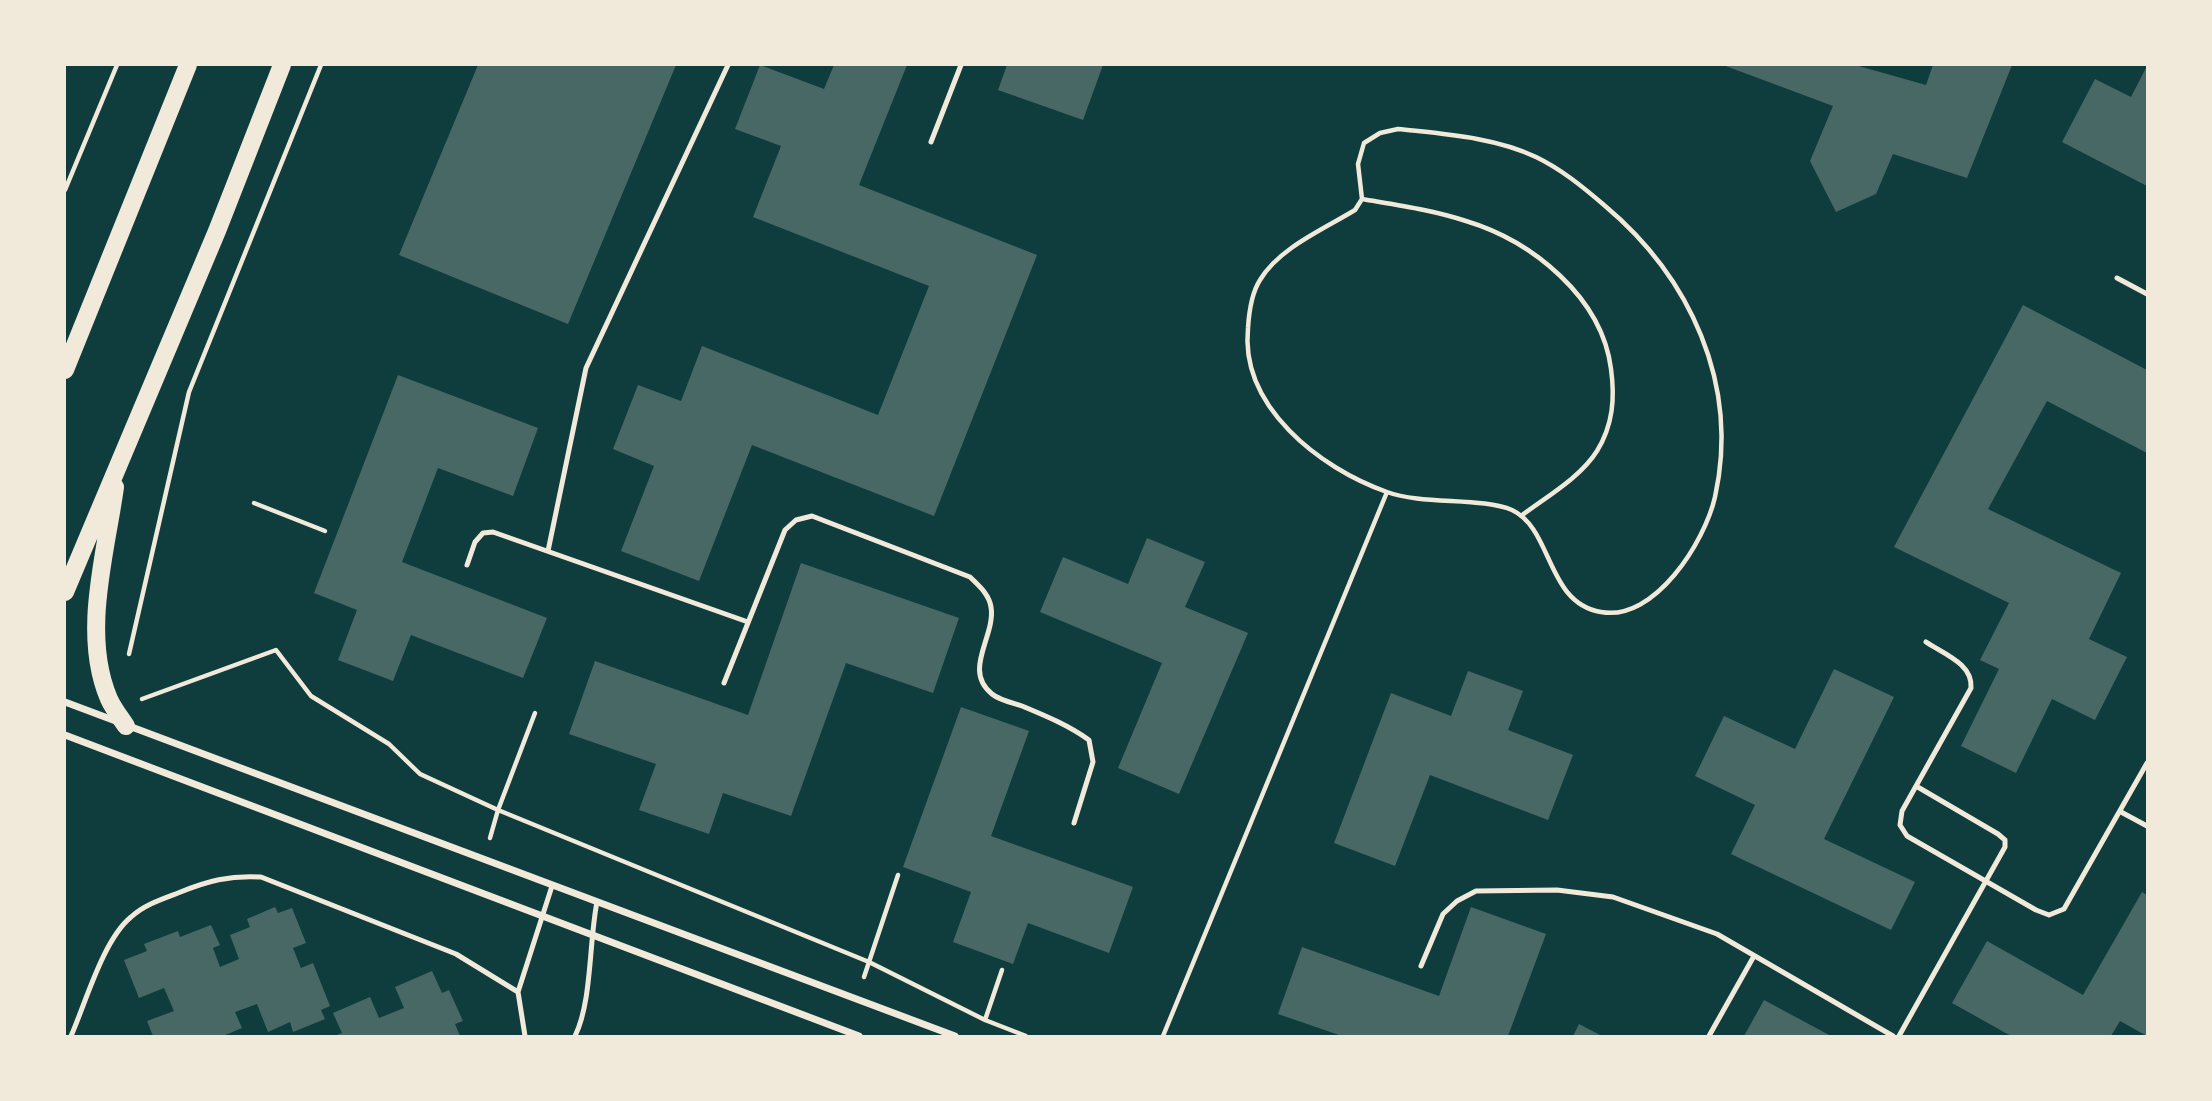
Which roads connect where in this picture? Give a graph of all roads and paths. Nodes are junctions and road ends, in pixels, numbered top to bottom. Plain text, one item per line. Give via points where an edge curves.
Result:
1 (117, 65) edge
2 (188, 65) edge
3 (282, 65) edge
4 (321, 65) edge
5 (728, 65) edge
6 (961, 65) edge
7 (932, 142) dead end
8 (65, 191) edge
9 (1362, 199) junction
10 (2117, 278) dead end
11 (2147, 294) edge
12 (65, 370) edge
13 (119, 459) junction
14 (1387, 492) junction
15 (254, 503) dead end
16 (1521, 516) junction
17 (326, 531) dead end
18 (548, 551) junction
19 (467, 565) dead end
20 (65, 592) edge
21 (748, 622) junction
22 (1926, 642) dead end
23 (128, 659) dead end
24 (724, 683) dead end
25 (65, 702) edge
26 (135, 702) dead end
27 (535, 713) dead end
28 (126, 726) junction
29 (65, 735) edge
30 (2147, 763) edge
31 (1916, 786) junction
32 (498, 810) junction
33 (2121, 812) junction
34 (1074, 824) dead end
35 (2147, 826) edge
36 (484, 859) junction
37 (898, 875) dead end
38 (1985, 882) junction
39 (552, 886) junction
40 (597, 902) junction
41 (542, 916) junction
42 (591, 934) junction
43 (1754, 956) junction
44 (869, 962) junction
45 (1421, 966) dead end
46 (1002, 970) dead end
47 (518, 992) junction
48 (985, 1020) junction
49 (71, 1036) edge
50 (525, 1036) edge
51 (575, 1036) edge
52 (859, 1036) edge
53 (955, 1036) edge
54 (1026, 1036) edge
55 (1163, 1036) edge
56 (1709, 1036) edge
57 (1893, 1036) edge
58 (1899, 1036) edge

1 - 8 path
2 - 12 main road
3 - 13 main road via 218,231
4 - 23 path via 189,392
5 - 18 lane via 586,368
6 - 7 lane
9 - 14 path via 1355,210 1275,262 1259,281 1250,307 1248,366 1261,395 1288,429 1326,461
9 - 16 path via 1468,221 1521,244 1561,276 1587,305 1609,353 1615,399 1607,431 1597,452 1577,474
9 - 16 path via 1360,153 1364,143 1380,133 1398,130 1505,146 1535,156 1571,177 1629,225 1666,267 1694,313 1714,369 1723,424 1721,470 1712,513 1674,577 1643,603 1625,611 1600,612 1575,601 1560,584
10 - 11 lane
13 - 20 main road
13 - 28 main road via 96,620 101,676 109,701
14 - 16 path via 1510,509
14 - 55 path
15 - 17 path
18 - 19 lane via 493,532 483,533
18 - 21 lane
21 - 24 lane
21 - 34 lane via 785,530 796,520 812,516 970,577 985,591 991,608 990,628 979,659 981,677 992,694 1069,725 1089,740 1093,762
22 - 31 lane via 1966,668 1972,678 1971,688
25 - 28 street
26 - 32 path via 276,650 312,696 389,744 420,774
27 - 32 path
28 - 36 street
29 - 41 street
30 - 33 lane
31 - 38 lane via 1902,811 1900,825 1907,836
31 - 38 lane via 2005,840 2006,847
32 - 36 path
32 - 44 path
33 - 35 lane
33 - 38 lane via 2064,909 2049,915
36 - 39 street
37 - 44 path
38 - 58 lane
39 - 40 street
39 - 41 lane
40 - 42 lane
40 - 53 street
41 - 42 street
41 - 47 lane
42 - 51 lane via 591,958
42 - 52 street
43 - 45 lane via 1717,934 1613,897 1500,889 1476,891 1443,914
43 - 56 lane
43 - 57 lane
44 - 48 path
46 - 48 path
47 - 49 lane via 456,954 261,877 233,875 146,905 129,918 113,940
47 - 50 lane
48 - 54 path

